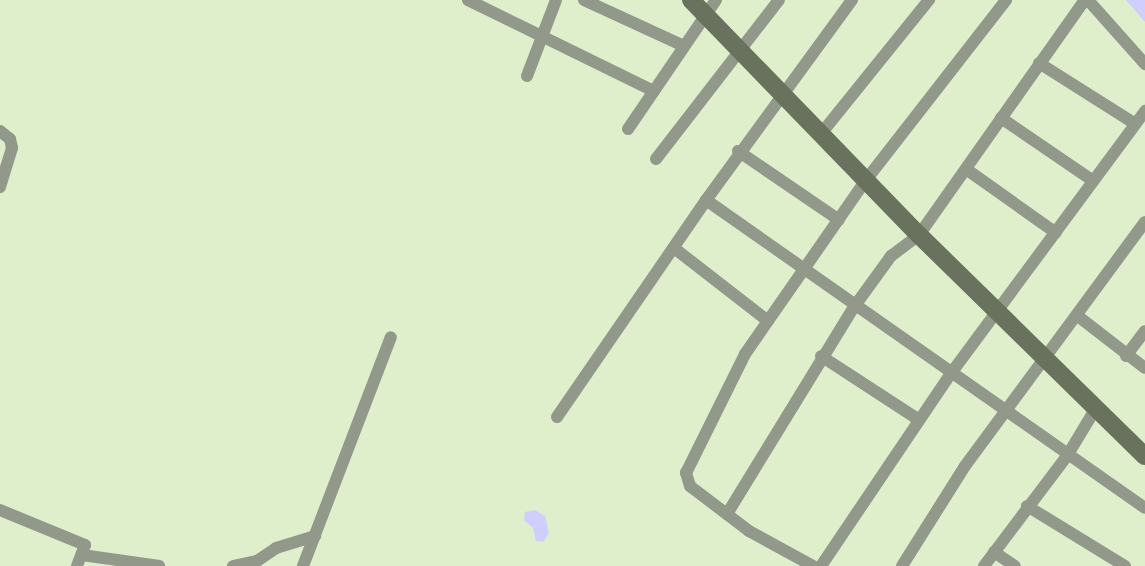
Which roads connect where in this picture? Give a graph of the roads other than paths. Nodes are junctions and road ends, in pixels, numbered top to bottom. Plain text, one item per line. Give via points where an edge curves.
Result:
1 (468, 0) edge
2 (556, 0) edge
3 (584, 0) edge
4 (691, 0) edge
5 (716, 0) edge
6 (779, 0) edge
7 (852, 0) edge
8 (929, 0) edge
9 (1006, 0) edge
10 (1086, 0) edge
11 (706, 16) junction
12 (542, 37) junction
13 (684, 46) junction
14 (742, 50) junction
15 (1039, 63) junction
16 (1145, 64) edge
17 (527, 76) dead end
18 (654, 91) junction
19 (781, 94) junction
20 (1145, 111) edge
21 (1001, 118) junction
22 (1135, 123) junction
23 (628, 129) dead end
24 (0, 131) edge
25 (820, 135) junction
26 (738, 151) junction
27 (656, 159) dead end
28 (966, 169) junction
29 (866, 180) junction
30 (1092, 180) junction
31 (0, 187) edge
32 (706, 200) junction
33 (839, 220) junction
34 (1145, 222) edge
35 (1056, 233) junction
36 (919, 234) junction
37 (674, 248) junction
38 (802, 271) junction
39 (854, 307) junction
40 (998, 313) junction
41 (1079, 317) junction
42 (768, 321) junction
43 (1145, 331) edge
44 (391, 337) dead end
45 (821, 356) junction
46 (1126, 356) junction
47 (1045, 358) junction
48 (1145, 368) edge
49 (952, 372) junction
50 (1096, 408) junction
51 (1005, 411) junction
52 (557, 417) dead end
53 (919, 420) junction
54 (1068, 456) junction
55 (1145, 456) edge
56 (1027, 506) junction
57 (1145, 508) edge
58 (0, 510) edge
59 (727, 514) junction
60 (315, 536) junction
61 (994, 552) junction
62 (79, 560) edge
63 (159, 566) edge
64 (233, 566) edge
65 (303, 566) edge
66 (813, 566) edge
67 (821, 566) edge
68 (902, 566) edge
69 (985, 566) edge
70 (1015, 566) edge
71 (1125, 566) edge

1 - 12 street
2 - 12 street
3 - 13 street
4 - 11 street
5 - 11 street
6 - 14 street
7 - 19 street
8 - 25 street
9 - 29 street
10 - 15 street
10 - 16 street
11 - 13 street
11 - 14 street
12 - 17 street
12 - 18 street
13 - 18 street
14 - 19 street
14 - 27 street
15 - 21 street
15 - 22 street
18 - 23 street
19 - 25 street
19 - 26 street
20 - 22 street
21 - 28 street
21 - 30 street
22 - 30 street
24 - 31 street via 10,139 12,148
25 - 29 street
26 - 32 street
26 - 33 street
28 - 35 street
28 - 36 street
29 - 33 street
29 - 36 street
30 - 35 street
32 - 37 street
32 - 38 street
33 - 38 street
34 - 41 street
35 - 40 street
36 - 39 street via 891,257
36 - 40 street
37 - 42 street
37 - 52 street
38 - 39 street
38 - 42 street
39 - 45 street
39 - 49 street
40 - 47 street
40 - 49 street
41 - 46 street
41 - 47 street
42 - 59 street via 745,354 686,474 690,486
43 - 46 street
44 - 60 street
45 - 53 street
45 - 59 street
46 - 48 street
47 - 50 street
47 - 51 street
49 - 51 street
49 - 53 street
50 - 54 street
50 - 55 street
51 - 54 street
51 - 68 street
53 - 67 street
54 - 56 street
54 - 57 street
56 - 61 street
56 - 71 street
58 - 62 street via 85,545
59 - 66 street
60 - 64 street via 276,548 257,561
60 - 65 street
61 - 69 street
61 - 70 street
62 - 63 street

